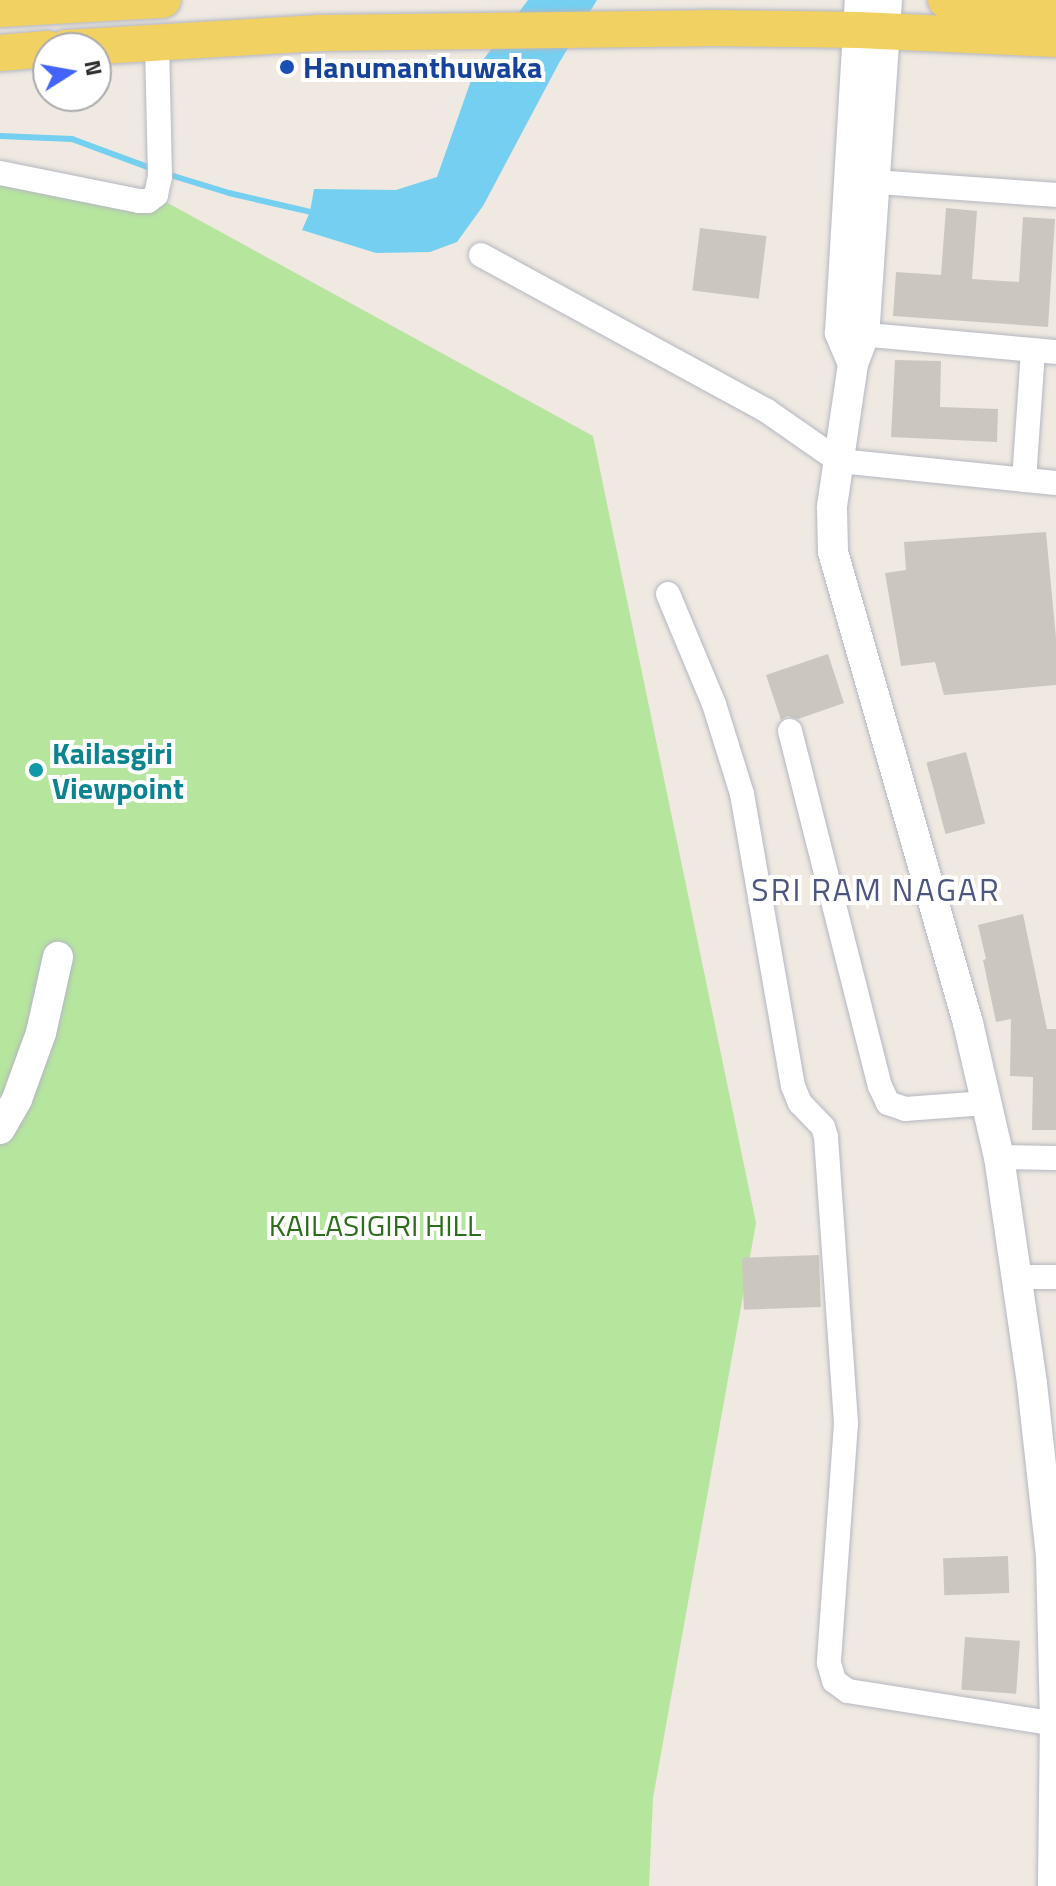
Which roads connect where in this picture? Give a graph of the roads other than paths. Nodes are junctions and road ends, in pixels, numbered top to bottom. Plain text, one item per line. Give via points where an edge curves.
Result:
1 (163, 0) edge
2 (946, 0) edge
3 (1003, 2) edge
4 (1056, 8) edge
5 (0, 9) edge
6 (776, 14) edge
7 (872, 16) edge
8 (1056, 39) edge
9 (157, 41) junction
10 (112, 44) edge
11 (32, 50) edge
12 (0, 53) edge
13 (0, 173) edge
14 (876, 182) junction
15 (1056, 195) edge
16 (481, 255) dead end
17 (852, 334) junction
18 (1044, 351) edge
19 (839, 461) junction
20 (1024, 480) junction
21 (1056, 483) edge
22 (668, 594) dead end
23 (790, 731) dead end
24 (58, 957) dead end
25 (986, 1103) junction
26 (0, 1129) edge
27 (999, 1157) junction
28 (1056, 1158) edge
29 (1016, 1277) junction
30 (1056, 1277) edge
31 (1049, 1484) edge
32 (1055, 1724) edge
33 (1053, 1886) edge

1 - 5 main road
2 - 3 main road
3 - 4 main road
6 - 7 main road
6 - 9 main road via 599,31 320,33
7 - 8 main road
7 - 14 street
7 - 17 street
9 - 10 main road
9 - 13 street via 156,195 139,201
11 - 12 main road
14 - 15 street
14 - 17 street
16 - 19 street via 767,411
17 - 18 street
17 - 19 street via 853,364
18 - 20 street
19 - 20 street
19 - 25 street via 833,552 929,879
20 - 21 street
22 - 32 street via 714,704 738,779 796,1095 826,1137 846,1423 829,1663 834,1681 848,1691
23 - 25 street via 888,1103 905,1109
24 - 26 street via 41,1033
25 - 27 street
27 - 28 street
27 - 29 street
29 - 30 street
29 - 31 street
31 - 32 street
32 - 33 street

